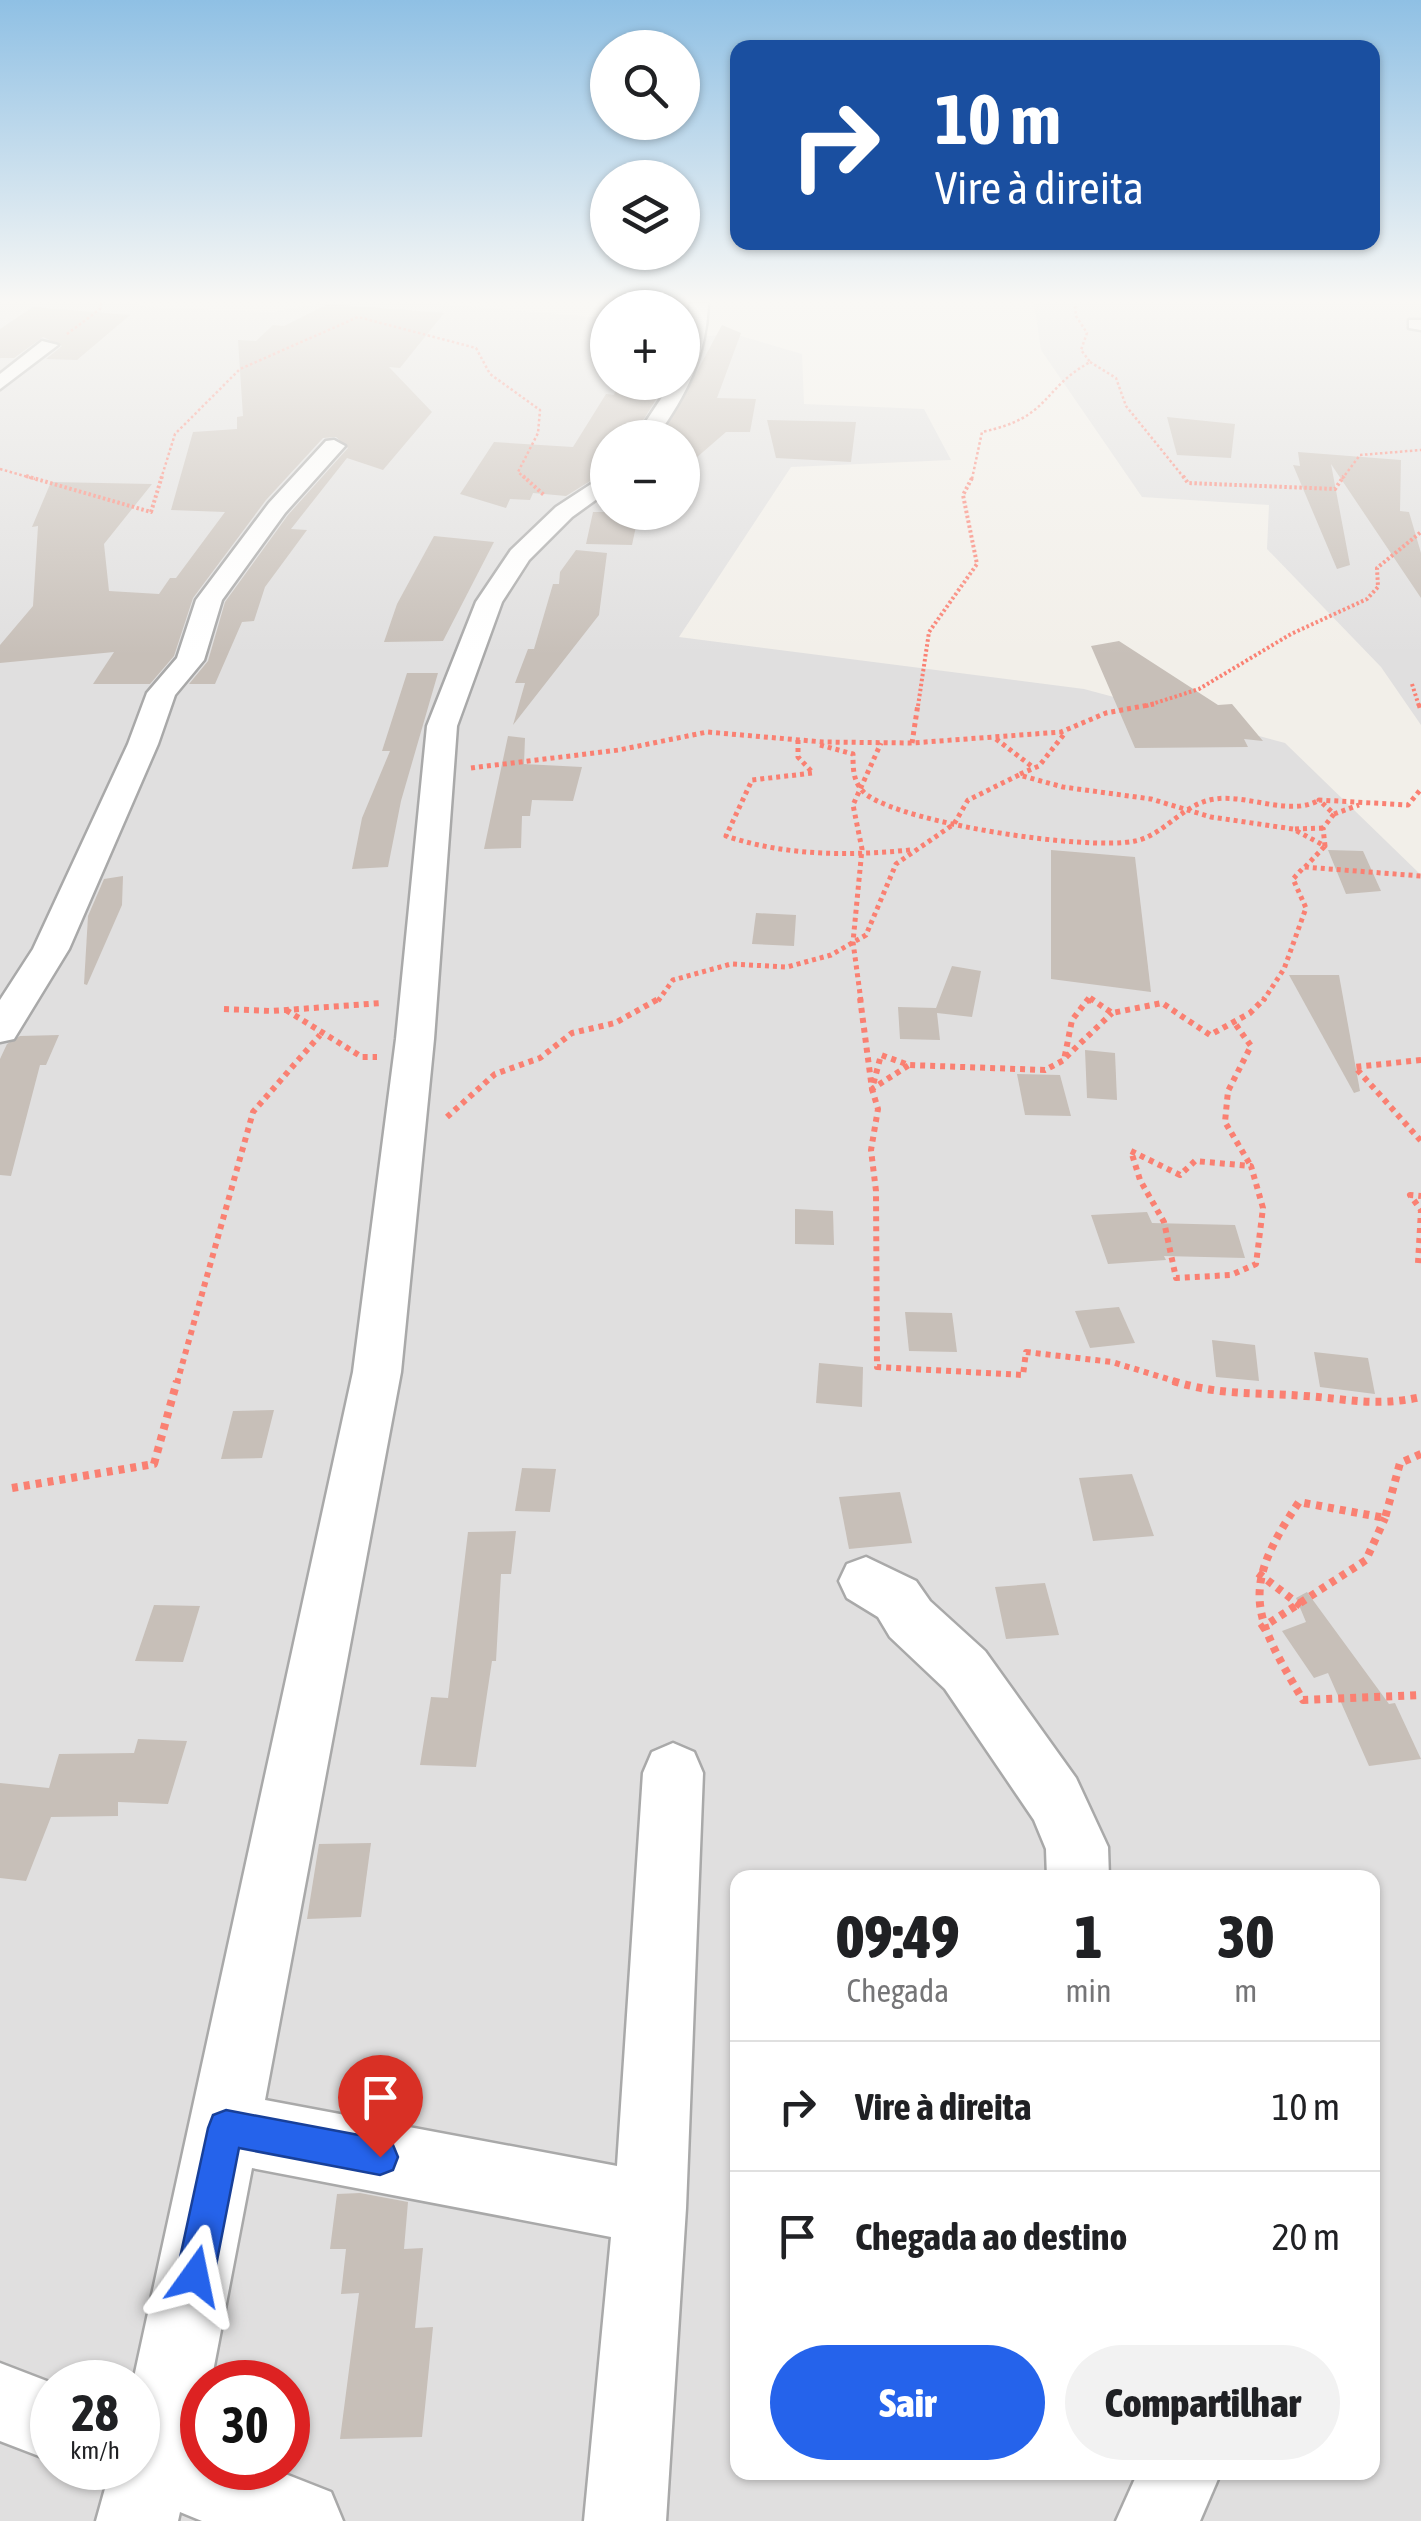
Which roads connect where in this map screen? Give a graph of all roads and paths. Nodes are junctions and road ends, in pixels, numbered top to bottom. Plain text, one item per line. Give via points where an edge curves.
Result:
1 (188, 421) edge
2 (539, 421) edge
3 (1023, 421) edge
4 (1138, 421) edge
5 (334, 446) dead end
6 (1421, 450) edge
7 (0, 469) edge
8 (590, 493) edge
9 (564, 512) junction
10 (1421, 532) edge
11 (1412, 684) dead end
12 (1421, 711) edge
13 (1070, 729) junction
14 (996, 738) junction
15 (796, 739) junction
16 (881, 742) junction
17 (912, 742) junction
18 (1035, 768) junction
19 (1019, 774) junction
20 (435, 776) junction
21 (861, 788) junction
22 (1421, 789) edge
23 (1318, 800) junction
24 (1364, 802) junction
25 (1184, 809) junction
26 (1334, 814) junction
27 (954, 824) junction
28 (1323, 828) junction
29 (1293, 830) junction
30 (1325, 846) junction
31 (913, 850) junction
32 (862, 855) junction
33 (1304, 868) junction
34 (1421, 876) edge
35 (853, 942) junction
36 (418, 1001) junction
37 (224, 1009) dead end
38 (286, 1010) junction
39 (1112, 1014) junction
40 (1236, 1024) junction
41 (0, 1030) edge
42 (320, 1035) junction
43 (413, 1057) junction
44 (1064, 1060) junction
45 (1421, 1060) edge
46 (909, 1064) junction
47 (872, 1088) junction
48 (404, 1135) junction
49 (1421, 1141) edge
50 (1252, 1166) junction
51 (1421, 1196) edge
52 (1418, 1263) dead end
53 (1421, 1397) edge
54 (1421, 1454) edge
55 (12, 1488) dead end
56 (1384, 1518) junction
57 (1257, 1572) junction
58 (866, 1581) dead end
59 (1300, 1606) junction
60 (1260, 1628) junction
61 (1421, 1695) edge
62 (673, 1772) dead end
63 (1078, 1870) edge
64 (226, 2128) junction
65 (650, 2208) junction
66 (0, 2402) edge
67 (30, 2414) edge
68 (160, 2416) edge
69 (1177, 2480) edge
70 (160, 2484) edge
71 (302, 2521) edge
72 (625, 2521) edge
73 (1157, 2521) edge

1 - 7 path via 175,434 151,512
2 - 9 path via 518,472
3 - 17 path via 982,432 977,469 963,495 977,564 928,632
4 - 6 path via 1188,483 1336,490 1360,455
5 - 41 street via 277,508 210,600 190,660 161,693 51,949
8 - 9 street
9 - 20 street via 520,555 489,602 442,726
10 - 13 path via 1377,568 1378,587 1367,599 1290,634 1199,689
11 - 12 path
13 - 14 path
13 - 18 path
14 - 17 path
14 - 18 path
15 - 16 path
15 - 20 path via 707,732
15 - 21 path via 853,754 853,777
15 - 32 path via 798,757 812,772 752,780 726,836 757,848
16 - 17 path
16 - 21 path
18 - 19 path
19 - 25 path
19 - 27 path via 968,800
20 - 36 street
21 - 27 path via 918,819
21 - 32 path via 853,805
22 - 24 path via 1408,805
23 - 24 path
23 - 25 path via 1307,807 1228,796
23 - 26 path
24 - 26 path
25 - 27 path via 1139,841 1110,843
25 - 29 path
26 - 28 path
27 - 31 path
28 - 29 path
28 - 30 path
29 - 30 path
30 - 33 path
31 - 32 path
31 - 35 path via 896,864 866,934
32 - 35 path
33 - 34 path
33 - 40 path via 1293,879 1306,908 1290,959 1275,992
35 - 47 path
35 - 48 path via 787,966 731,964 673,980 657,1003 572,1034 540,1058 495,1074 441,1122
36 - 38 path
36 - 43 street
37 - 38 path
38 - 42 path
39 - 40 path via 1162,1003 1210,1035
39 - 44 path
39 - 44 path via 1089,998 1072,1020
40 - 50 path via 1251,1046 1228,1090 1225,1122
42 - 43 path via 362,1057
42 - 55 path via 253,1112 154,1464
43 - 48 street
44 - 46 path via 1045,1070
45 - 49 path via 1356,1068
46 - 47 path
46 - 47 path via 881,1055
47 - 53 path via 878,1109 871,1150 878,1367 1023,1375 1026,1352 1112,1362 1216,1394 1383,1405
48 - 64 street via 378,1372
50 - 50 path via 1262,1192 1263,1242 1256,1264 1231,1275 1176,1278 1164,1222 1131,1152 1180,1175 1195,1161
51 - 52 path via 1410,1196 1421,1210
54 - 56 path via 1400,1463
56 - 57 path via 1299,1502
56 - 59 path via 1366,1560 1312,1591
57 - 59 path
57 - 60 path
58 - 63 street via 897,1600 965,1670 1055,1799 1078,1847
59 - 60 path
60 - 61 path via 1303,1700
62 - 65 street
64 - 65 street
64 - 68 street
65 - 72 street
66 - 67 street
69 - 73 street
70 - 71 street

